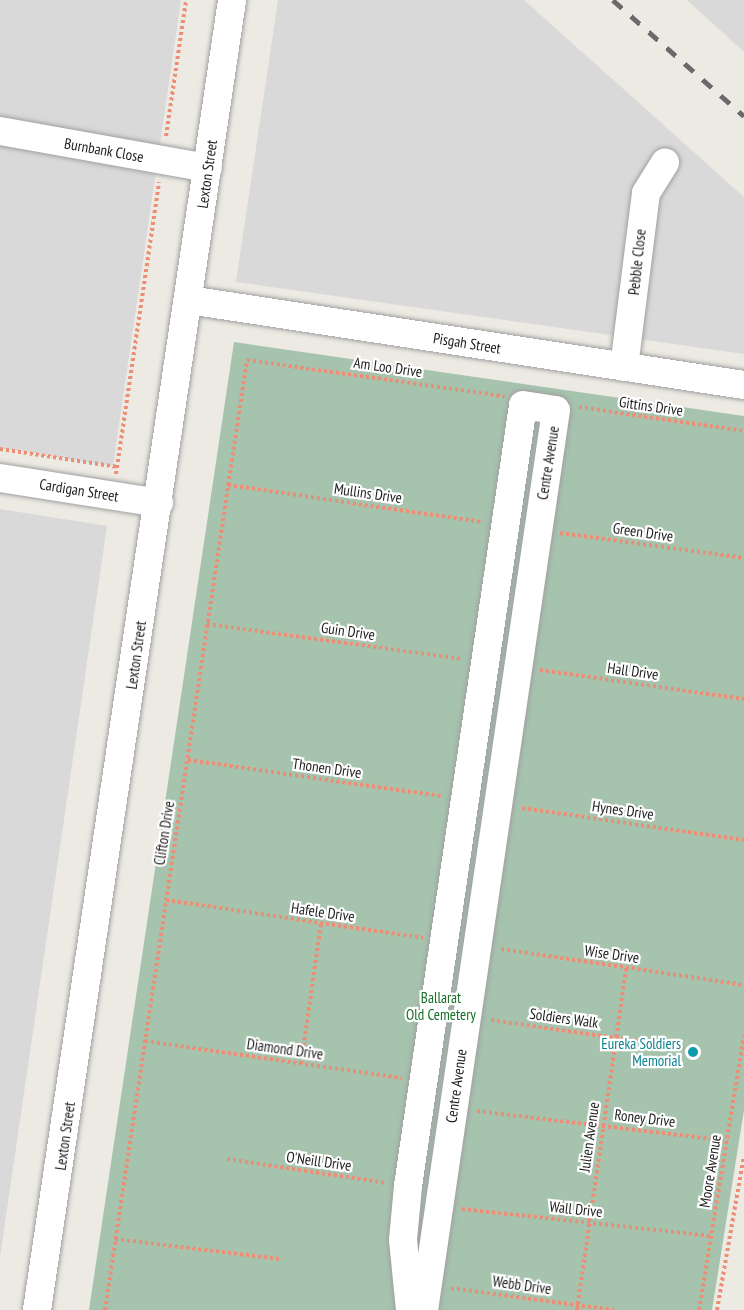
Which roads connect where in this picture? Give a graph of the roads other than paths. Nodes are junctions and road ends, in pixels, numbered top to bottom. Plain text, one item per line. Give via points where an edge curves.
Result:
1 (232, 0) edge
2 (0, 131) edge
3 (664, 162) dead end
4 (208, 168) junction
5 (189, 300) junction
6 (624, 367) junction
7 (744, 385) edge
8 (0, 478) edge
9 (159, 503) junction
10 (426, 1297) edge
11 (38, 1310) edge
12 (410, 1310) edge

1 - 4 street, Lexton Street
2 - 4 street, Burnbank Close
3 - 6 street, Pebble Close via 646,193
4 - 5 street, Lexton Street
5 - 6 street, Pisgah Street
5 - 9 street, Lexton Street
6 - 7 street, Pisgah Street
8 - 9 street, Cardigan Street
9 - 11 street, Lexton Street
10 - 12 street, Centre Avenue via 556,410 523,405 408,1186 404,1240

